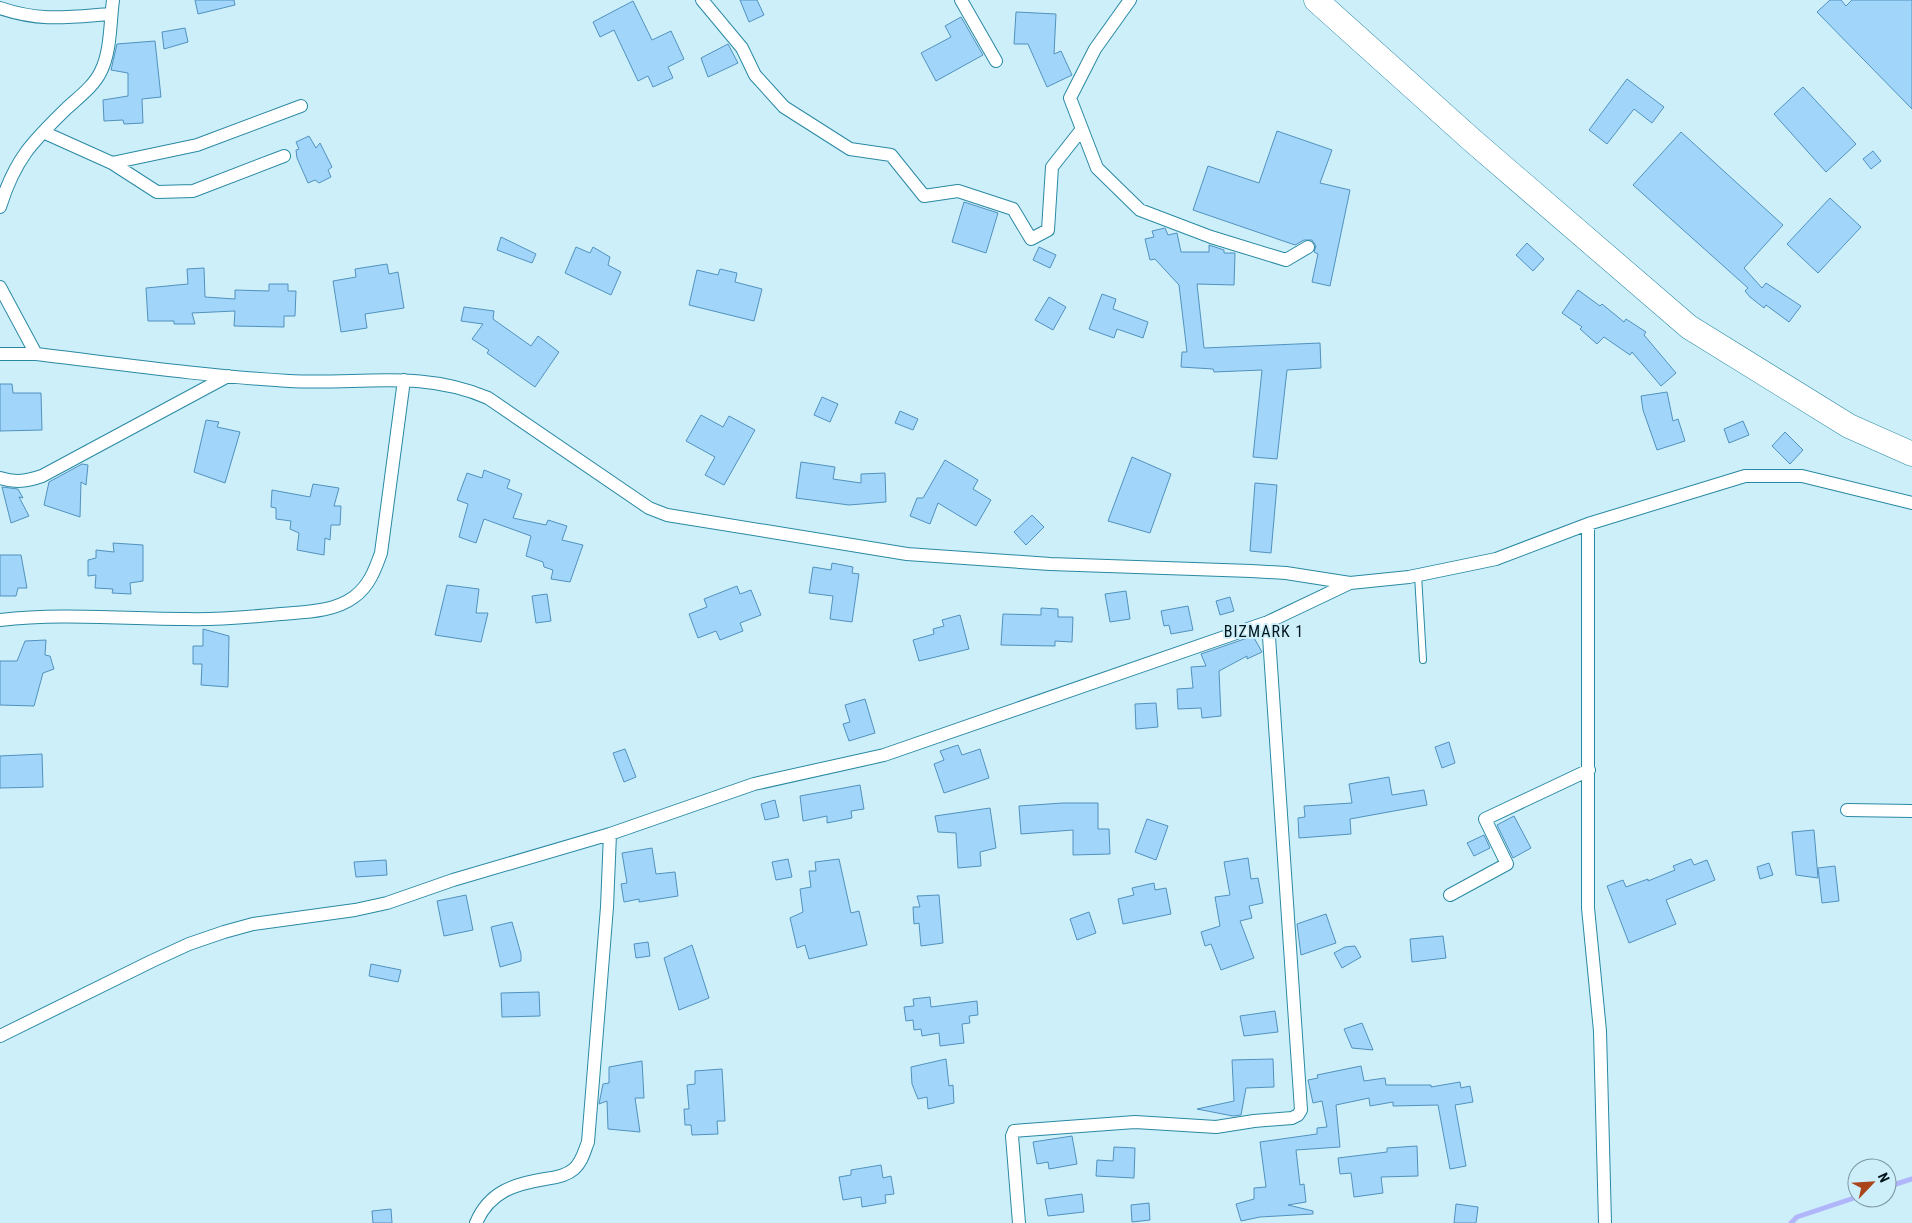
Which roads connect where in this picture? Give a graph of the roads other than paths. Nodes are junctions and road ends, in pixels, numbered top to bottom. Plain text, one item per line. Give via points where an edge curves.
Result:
1 (113, 0) edge
2 (702, 0) edge
3 (961, 0) edge
4 (1130, 0) edge
5 (1316, 0) edge
6 (0, 8) edge
7 (111, 14) junction
8 (996, 61) dead end
9 (301, 106) dead end
10 (1082, 130) junction
11 (43, 132) junction
12 (284, 156) dead end
13 (112, 163) junction
14 (0, 207) edge
15 (1308, 247) dead end
16 (0, 287) edge
17 (0, 354) edge
18 (36, 354) junction
19 (228, 376) junction
20 (404, 380) junction
21 (1912, 454) edge
22 (0, 478) edge
23 (1912, 503) edge
24 (1588, 524) junction
25 (1418, 575) junction
26 (1350, 583) junction
27 (0, 620) edge
28 (1268, 622) junction
29 (1424, 660) dead end
30 (1589, 770) junction
31 (1847, 810) dead end
32 (1912, 811) edge
33 (610, 834) junction
34 (1450, 894) dead end
35 (0, 1036) edge
36 (476, 1223) edge
37 (1019, 1223) edge
38 (1605, 1223) edge

1 - 7 street
2 - 10 street via 742,48 755,75 784,106 850,149 891,155 924,196 958,190 1013,209 1031,239 1048,230 1052,167
3 - 8 street
4 - 10 street via 1095,49 1070,98
5 - 21 highway via 1473,141 1689,327 1849,426
6 - 7 street via 48,19
7 - 11 street via 106,57 100,72
9 - 13 street via 197,145
10 - 15 street via 1097,168 1140,210 1211,237 1286,260
11 - 13 street
11 - 14 street via 15,167
12 - 13 street via 193,191 157,192
16 - 18 street
17 - 18 street
18 - 19 street
19 - 20 street via 292,381
19 - 22 street via 42,476 13,482
20 - 26 street via 442,382 488,398 649,508 667,515 908,554 1050,564 1269,572
20 - 27 street via 380,553 366,586 353,598 334,607 311,612 257,616 189,620 42,617
23 - 24 street via 1802,476 1745,476
24 - 25 street via 1496,559
24 - 30 street
25 - 26 street
25 - 29 lane
26 - 28 street
28 - 33 street via 884,755 754,784
28 - 37 street via 1301,1110 1292,1118 1216,1127 1135,1122 1014,1131
30 - 34 street via 1485,819 1507,864
30 - 38 street via 1588,908 1600,1032
31 - 32 street
33 - 35 street via 387,903 253,924 224,932 152,961
33 - 36 street via 588,1142 582,1159 572,1171 558,1177 519,1183 503,1190 490,1201

